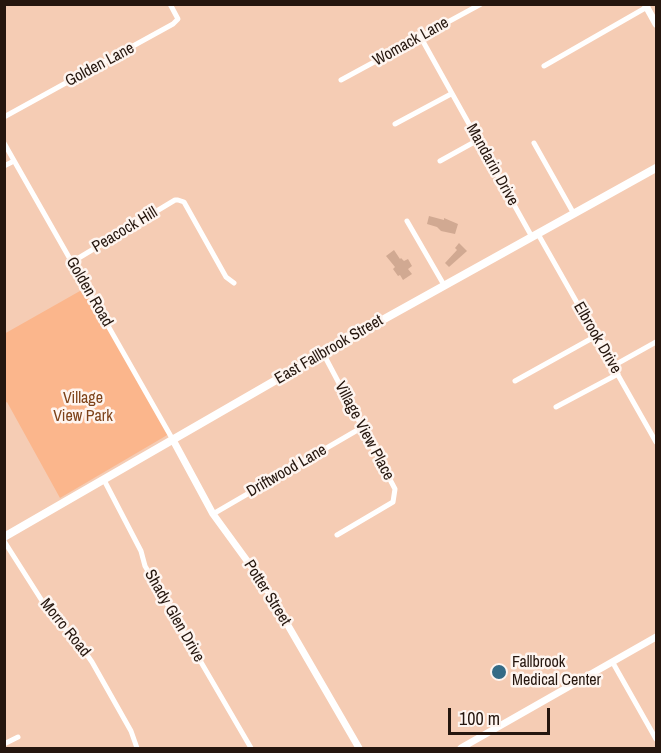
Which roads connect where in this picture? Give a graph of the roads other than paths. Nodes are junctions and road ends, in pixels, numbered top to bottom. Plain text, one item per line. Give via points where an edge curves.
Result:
1 (170, 4) edge
2 (481, 4) edge
3 (646, 6) edge
4 (657, 24) edge
5 (420, 36) junction
6 (544, 66) dead end
7 (341, 80) dead end
8 (451, 94) junction
9 (4, 117) edge
10 (395, 124) dead end
11 (478, 140) junction
12 (4, 143) edge
13 (534, 144) dead end
14 (14, 161) junction
15 (440, 161) dead end
16 (4, 166) edge
17 (657, 168) edge
18 (574, 214) junction
19 (407, 221) dead end
20 (535, 236) junction
21 (72, 262) junction
22 (234, 283) dead end
23 (444, 285) junction
24 (596, 336) junction
25 (657, 342) edge
26 (323, 353) junction
27 (613, 366) junction
28 (618, 374) junction
29 (514, 381) dead end
30 (556, 407) dead end
31 (361, 428) junction
32 (173, 440) junction
33 (657, 442) edge
34 (104, 480) junction
35 (213, 514) junction
36 (337, 534) dead end
37 (4, 539) edge
38 (657, 637) edge
39 (613, 663) junction
40 (18, 737) dead end
41 (657, 739) edge
42 (4, 744) edge
43 (137, 748) edge
44 (251, 748) edge
45 (359, 748) edge
46 (461, 748) edge

1 - 9 street, Golden Lane via 178,19 173,24
2 - 5 street, Womack Lane
3 - 4 street
3 - 6 street
5 - 7 street, Womack Lane
5 - 8 street, Mandarin Drive
8 - 10 street
8 - 11 street, Mandarin Drive
11 - 15 street
11 - 20 street, Mandarin Drive
12 - 14 street, Golden Road
13 - 18 street
14 - 16 street
14 - 21 street, Golden Road
17 - 18 main road, East Fallbrook Street
18 - 20 main road, East Fallbrook Street
19 - 23 street
20 - 23 main road, East Fallbrook Street
20 - 24 street, Elbrook Drive
21 - 22 street, Peacock Hill via 178,200 184,202 226,277
21 - 32 street, Golden Road
23 - 26 main road, East Fallbrook Street
24 - 27 street, Elbrook Drive
24 - 29 street
25 - 27 street
26 - 31 street, Village View Place
26 - 32 main road, East Fallbrook Street
27 - 28 street, Elbrook Drive
28 - 30 street
28 - 33 street, Elbrook Drive
31 - 35 street, Driftwood Lane
31 - 36 street, Village View Place via 395,489 394,499
32 - 34 main road, East Fallbrook Street
32 - 35 street, Potter Street
34 - 37 main road, East Fallbrook Street
34 - 44 street, Shady Glen Drive via 145,566
35 - 45 street, Potter Street via 264,584
37 - 43 street, Morro Road via 51,615 92,662
38 - 39 street
39 - 41 street
39 - 46 street
40 - 42 street

